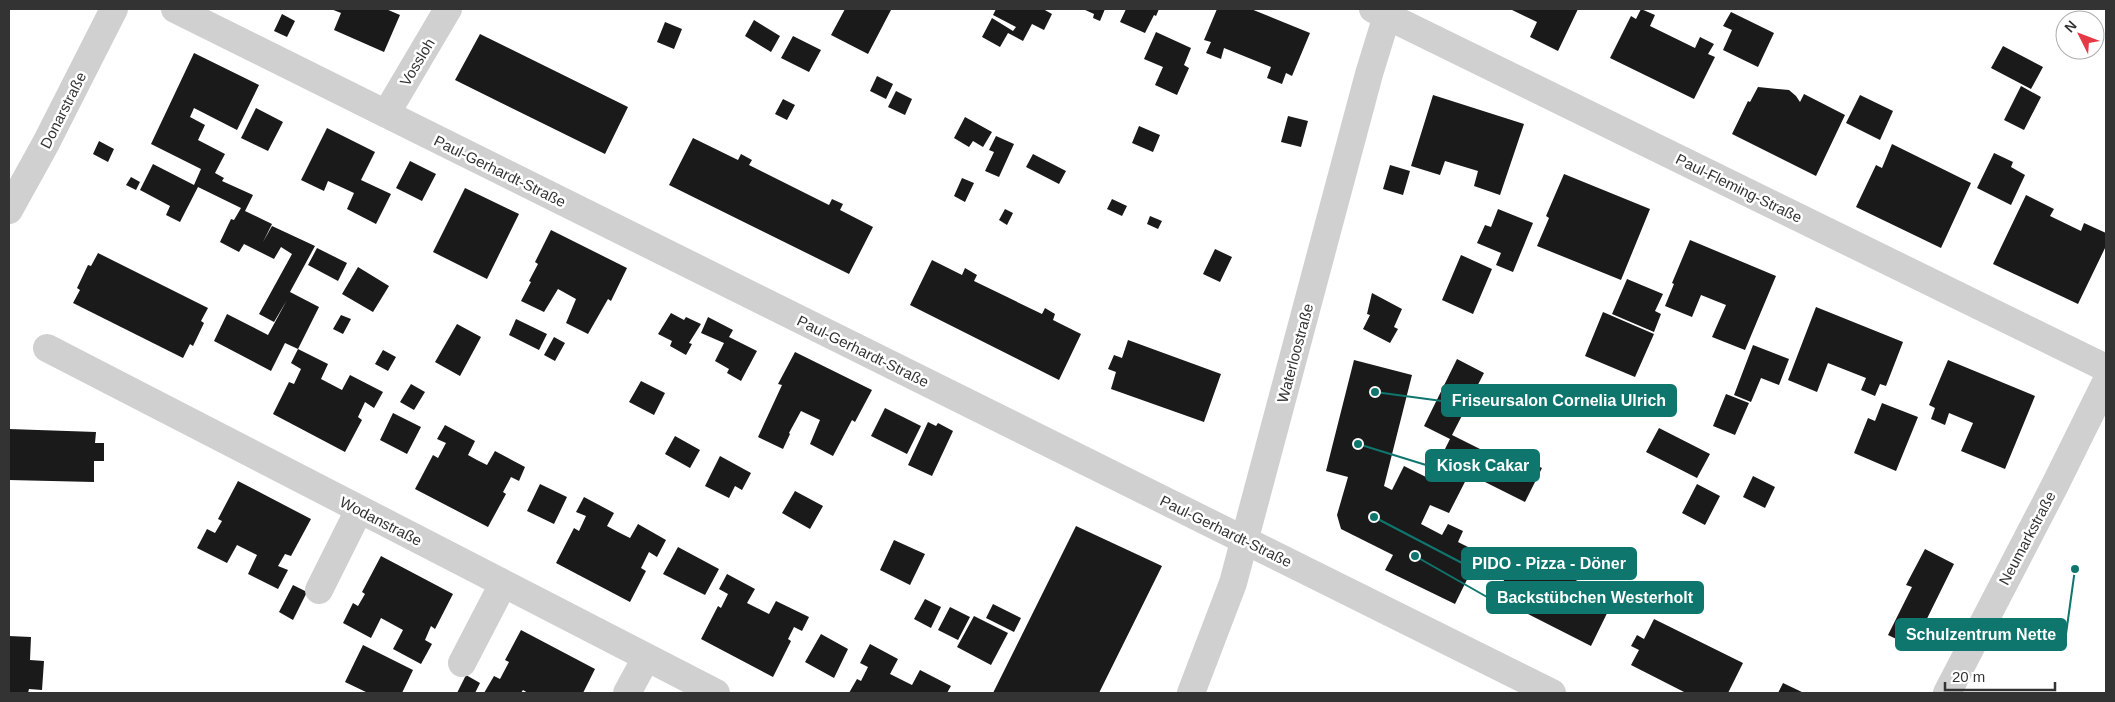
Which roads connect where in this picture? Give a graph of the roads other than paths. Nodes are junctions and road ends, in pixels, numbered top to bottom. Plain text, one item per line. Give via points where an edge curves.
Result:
1 (114, 9) edge
2 (175, 9) edge
3 (448, 9) edge
4 (1383, 11) edge
5 (386, 114) junction
6 (9, 210) edge
7 (48, 348) dead end
8 (2106, 368) edge
9 (2106, 382) edge
10 (359, 510) junction
11 (1246, 540) junction
12 (504, 584) junction
13 (320, 590) dead end
14 (646, 658) junction
15 (462, 663) dead end
16 (627, 693) edge
17 (716, 693) edge
18 (1191, 693) edge
19 (1552, 693) edge
20 (1946, 693) edge

1 - 6 street, Donarstraße
2 - 5 street, Paul-Gerhardt-Straße
3 - 5 street, Vossloh
4 - 8 street, Paul-Fleming-Straße
4 - 11 street, Waterloostraße
5 - 11 street, Paul-Gerhardt-Straße
7 - 10 street, Wodanstraße
9 - 20 street, Neumarkstraße
10 - 12 street, Wodanstraße
10 - 13 street
11 - 18 street, Waterloostraße via 1234,583
11 - 19 street, Paul-Gerhardt-Straße
12 - 14 street, Wodanstraße
12 - 15 street
14 - 16 street
14 - 17 street, Wodanstraße

